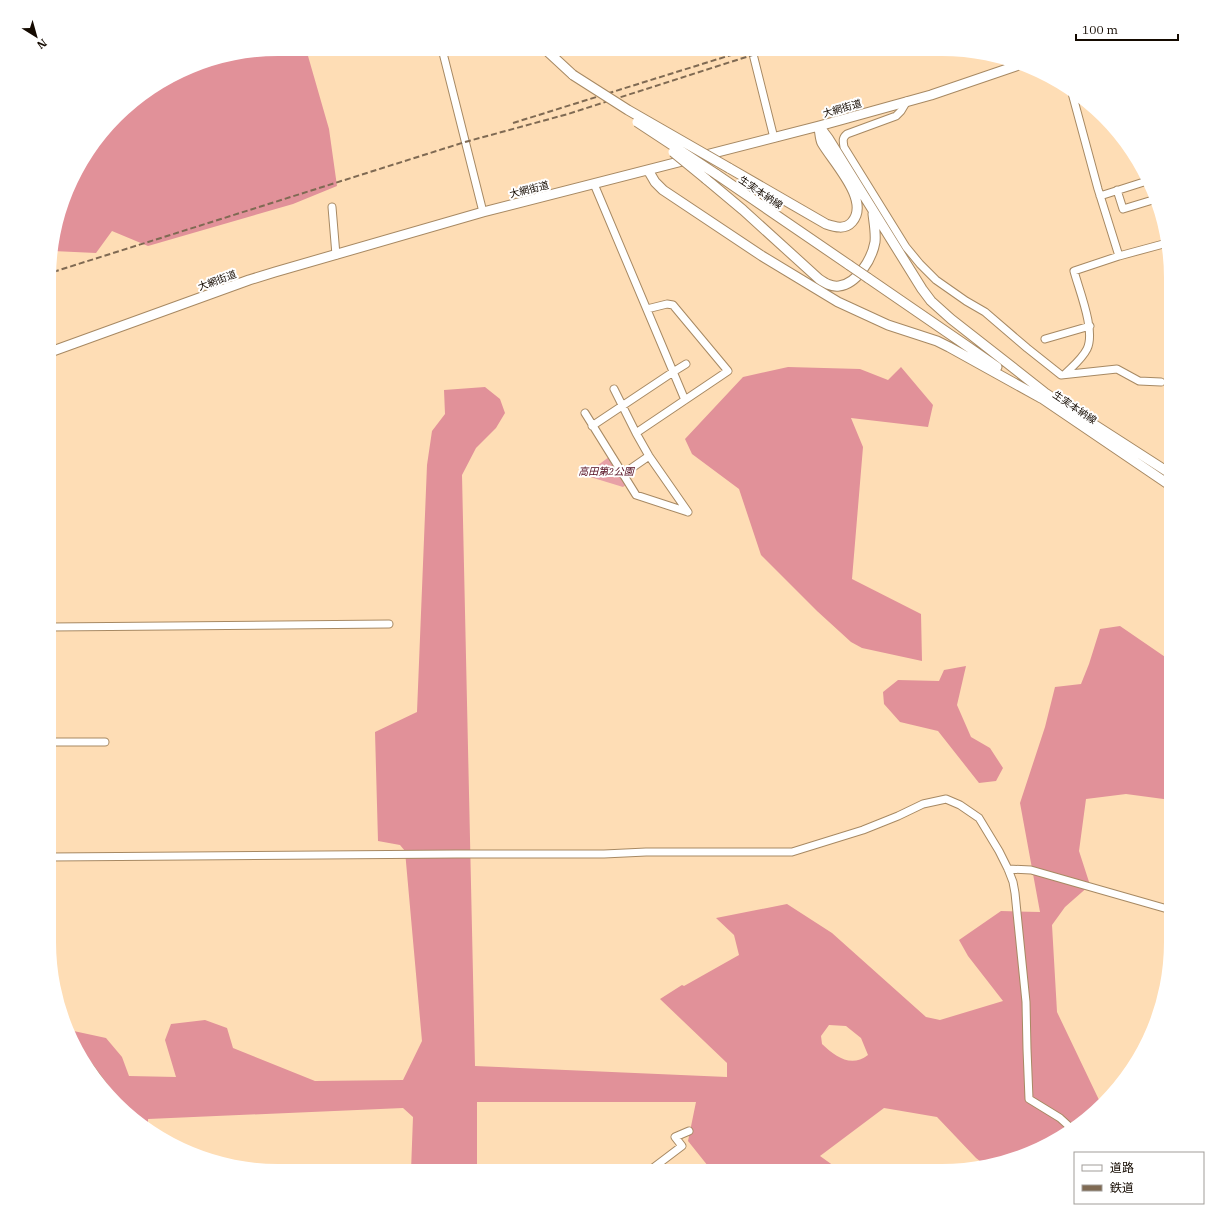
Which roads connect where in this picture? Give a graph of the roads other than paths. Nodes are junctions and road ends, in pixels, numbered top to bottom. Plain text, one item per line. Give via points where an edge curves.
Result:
1 (444, 56) edge
2 (552, 56) edge
3 (754, 56) edge
4 (1012, 67) edge
5 (573, 75) junction
6 (1074, 99) edge
7 (907, 101) junction
8 (819, 126) junction
9 (646, 128) junction
10 (774, 138) junction
11 (648, 170) junction
12 (1142, 183) edge
13 (594, 184) junction
14 (1117, 190) junction
15 (1100, 196) junction
16 (1150, 201) edge
17 (332, 207) dead end
18 (872, 211) junction
19 (483, 212) junction
20 (1161, 245) edge
21 (336, 255) junction
22 (1119, 256) junction
23 (647, 308) junction
24 (1090, 326) junction
25 (1045, 339) dead end
26 (56, 350) edge
27 (686, 364) dead end
28 (673, 372) junction
29 (1064, 374) junction
30 (1160, 382) dead end
31 (614, 389) dead end
32 (1042, 395) junction
33 (685, 400) junction
34 (622, 406) junction
35 (585, 413) dead end
36 (592, 426) junction
37 (636, 433) junction
38 (649, 456) junction
39 (1164, 470) edge
40 (623, 474) junction
41 (1164, 482) edge
42 (389, 624) dead end
43 (56, 627) edge
44 (56, 742) edge
45 (105, 742) dead end
46 (56, 857) edge
47 (1008, 869) junction
48 (1164, 908) edge
49 (1068, 1125) edge
50 (689, 1131) dead end
51 (657, 1164) edge

1 - 19 street
2 - 5 main road, 生実本納線
3 - 10 street
4 - 7 main road, 大網街道
5 - 8 main road, bridge via 628,110 826,224 840,227 850,224 857,216 856,196 821,141
5 - 9 main road, 生実本納線, bridge via 610,105
6 - 15 street
7 - 8 main road, 大網街道
7 - 29 street via 896,116 844,136 844,147 906,247 920,264 936,280 985,312 1061,375
8 - 10 main road, 大網街道
8 - 18 main road
9 - 18 main road, bridge via 819,279 833,286 852,281 869,257 875,228
9 - 32 main road, 生実本納線, bridge
10 - 11 main road, 大網街道
11 - 13 main road, 大網街道
11 - 32 main road via 663,190 762,256 838,302 888,325 937,341
12 - 14 street
13 - 19 main road, 大網街道
13 - 23 street
14 - 15 street
14 - 16 street via 1123,209
15 - 22 street
17 - 21 street
18 - 32 main road via 931,300
19 - 21 main road, 大網街道
20 - 22 street
21 - 26 main road, 大網街道 via 249,280
22 - 24 street via 1074,271
23 - 28 street
23 - 33 street via 673,305 728,371
24 - 25 street
24 - 29 street via 1090,341 1087,348 1082,357
27 - 28 street
28 - 33 street
28 - 34 street
29 - 30 street via 1117,369 1140,384
31 - 34 street
32 - 39 main road, 生実本納線
32 - 41 main road, 生実本納線
33 - 37 street
34 - 36 street
34 - 37 street
35 - 36 street
36 - 40 street
37 - 38 street
38 - 40 street
38 - 40 street via 688,512 636,495
42 - 43 street
44 - 45 street
46 - 47 street via 792,852 863,830 923,804 946,799 979,818
47 - 48 street via 1031,870
47 - 49 street via 1015,893 1026,1002 1029,1099
50 - 51 street via 675,1137 682,1146

